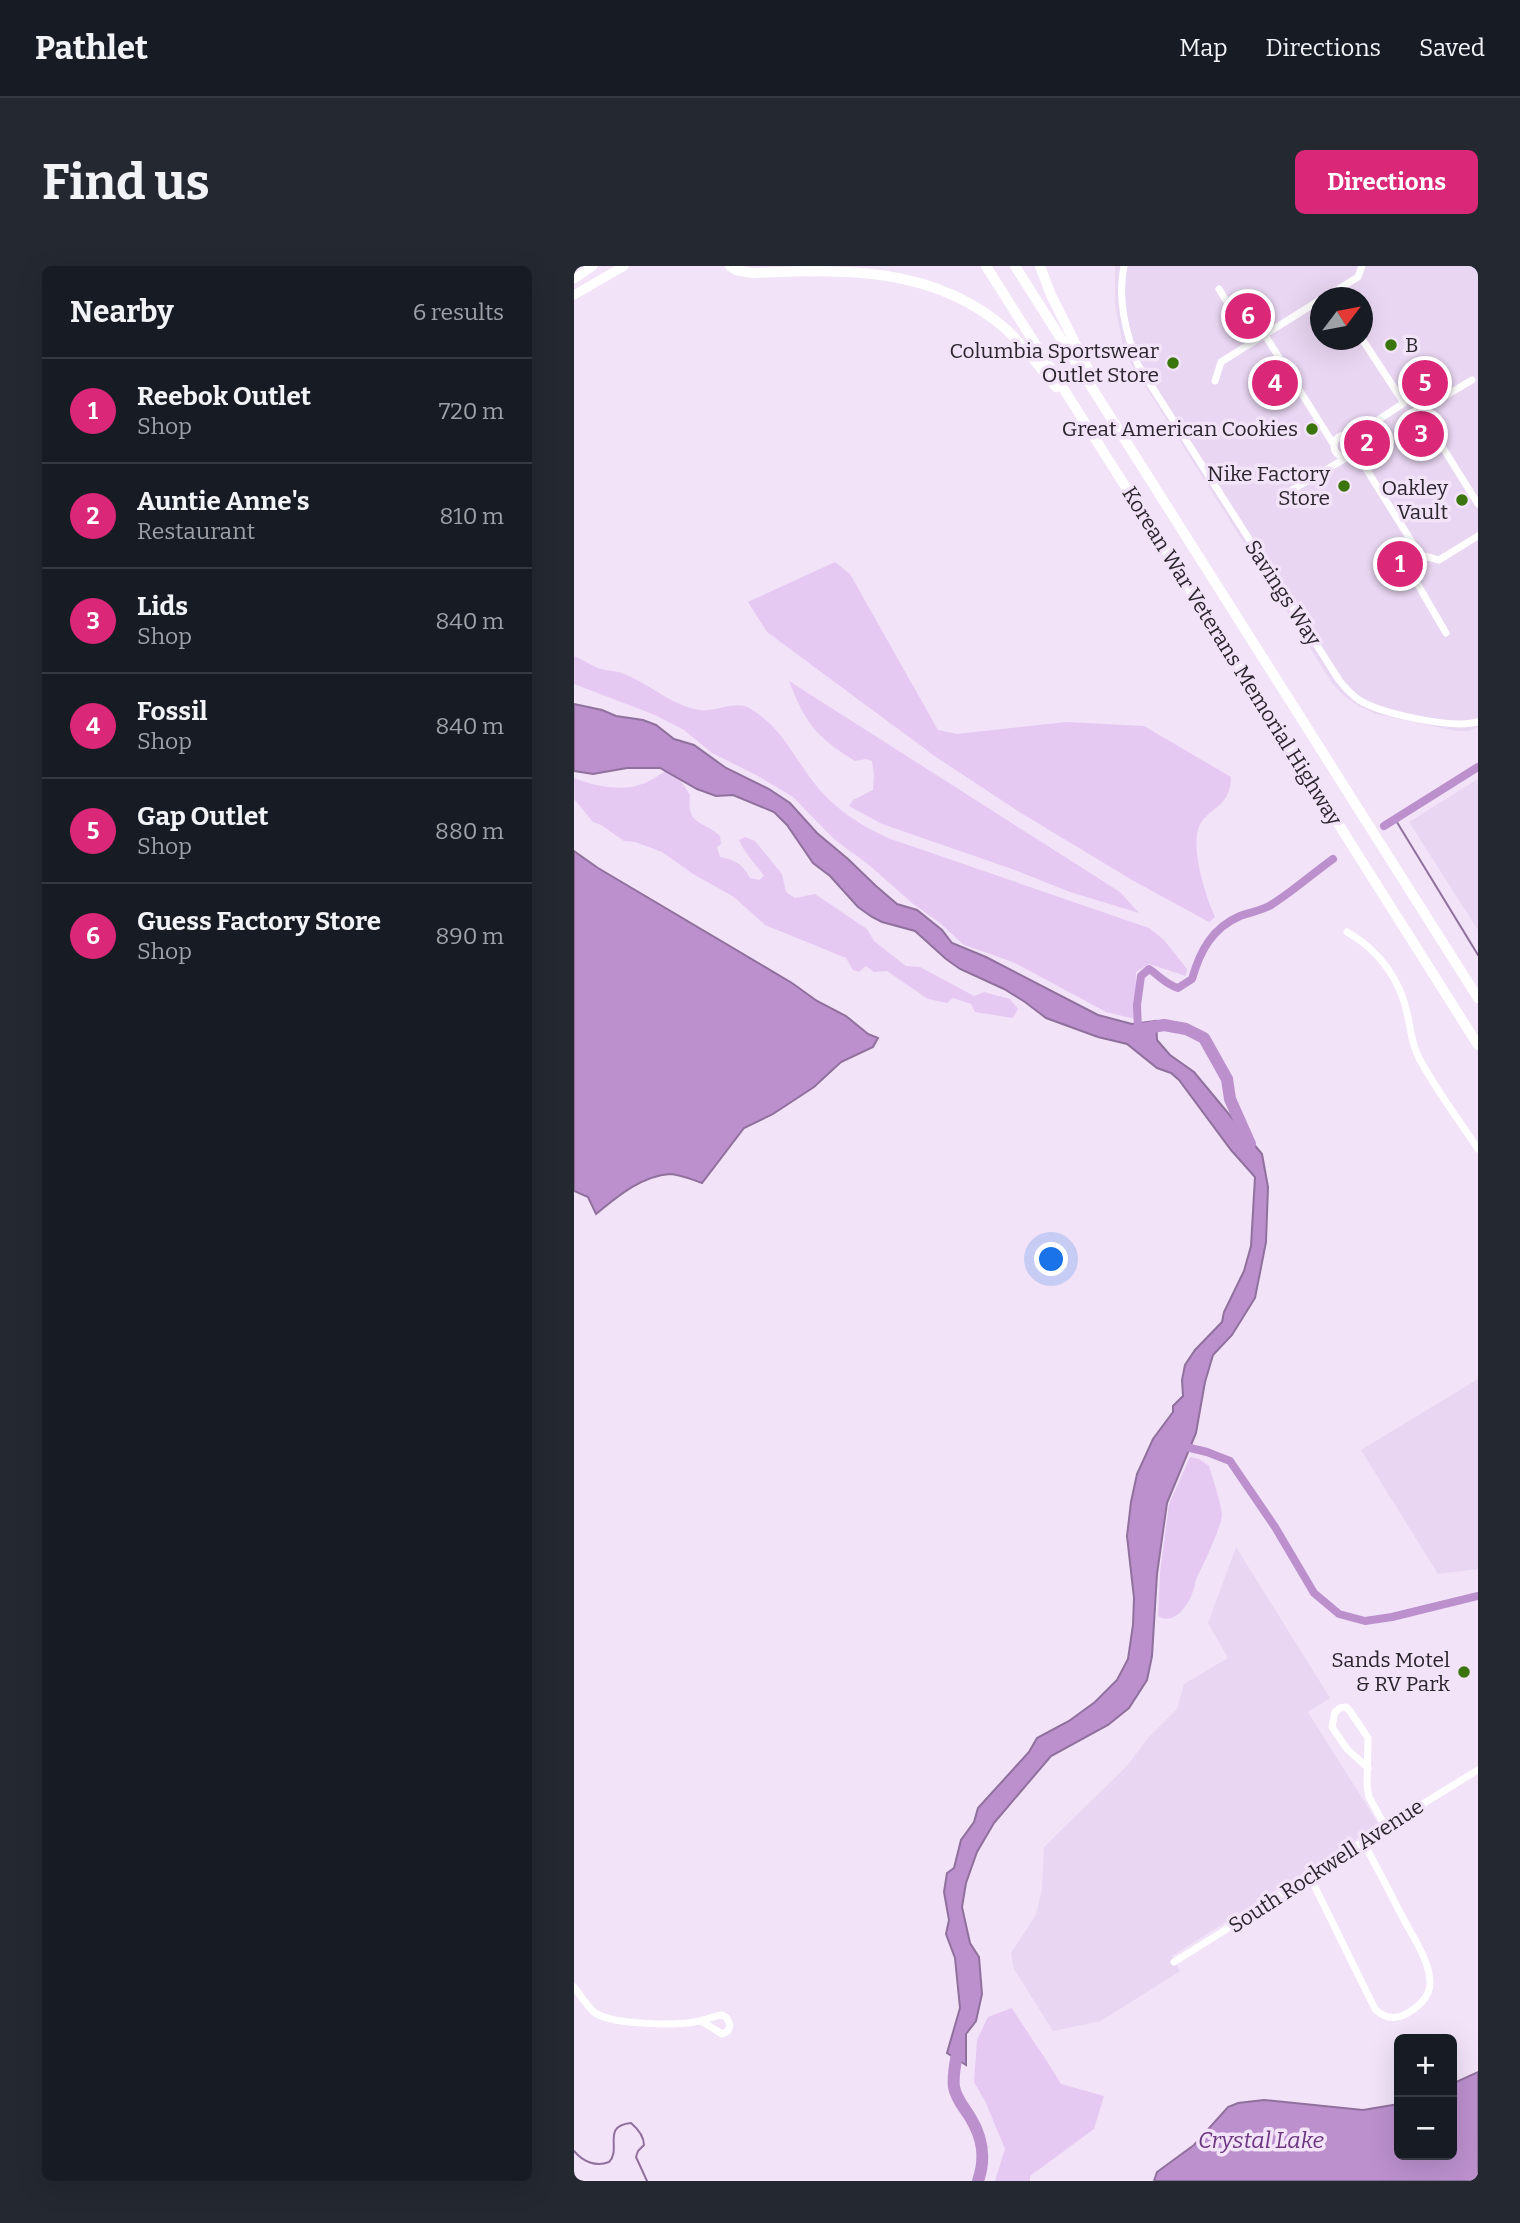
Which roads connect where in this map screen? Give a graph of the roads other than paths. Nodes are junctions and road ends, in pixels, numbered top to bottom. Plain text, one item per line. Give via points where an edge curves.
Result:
1 (593, 266) edge
2 (624, 266) edge
3 (730, 266) edge
4 (986, 266) edge
5 (1015, 266) edge
6 (1040, 266) edge
7 (1124, 266) edge
8 (1362, 266) edge
9 (574, 279) edge
10 (1344, 287) edge
11 (1219, 289) dead end
12 (574, 295) edge
13 (1310, 307) edge
14 (1265, 335) junction
15 (1252, 343) junction
16 (1370, 350) edge
17 (1472, 380) dead end
18 (1215, 381) dead end
19 (1404, 403) junction
20 (1420, 411) junction
21 (1109, 415) junction
22 (1084, 422) junction
23 (1352, 437) junction
24 (1334, 445) junction
25 (1355, 451) junction
26 (1347, 457) junction
27 (1292, 490) dead end
28 (1478, 504) edge
29 (1478, 536) edge
30 (1420, 555) junction
31 (1446, 634) dead end
32 (1478, 722) edge
33 (1347, 932) dead end
34 (1478, 998) edge
35 (1478, 1045) edge
36 (1478, 1149) edge
37 (1368, 1768) junction
38 (1478, 1770) edge
39 (1385, 1826) junction
40 (1363, 1842) junction
41 (1310, 1877) junction
42 (1174, 1962) dead end
43 (576, 1990) edge
44 (701, 2021) dead end

1 - 9 main road
2 - 12 main road
3 - 22 highway via 752,273 885,272 949,291 1007,330
4 - 22 highway, Korean War Veterans Memorial Highway
5 - 21 highway, Korean War Veterans Memorial Highway
6 - 21 highway
7 - 32 street, Savings Way via 1124,320 1138,365 1339,680 1371,706 1455,725
8 - 10 street
11 - 15 street
13 - 14 street
14 - 15 street
14 - 24 street
15 - 18 street via 1221,362
16 - 19 street
17 - 20 street
19 - 20 street
19 - 23 street
20 - 28 street
21 - 34 highway, Korean War Veterans Memorial Highway
22 - 35 highway, Korean War Veterans Memorial Highway
23 - 24 street via 1341,435
23 - 25 street
24 - 26 street via 1336,454
25 - 26 street
25 - 30 street
26 - 27 street
29 - 30 street via 1439,560
30 - 31 street via 1414,578
33 - 36 street via 1381,959 1396,982 1420,1061
37 - 37 street via 1368,1738 1350,1711 1340,1708 1332,1727
37 - 39 street via 1369,1797
38 - 39 street, South Rockwell Avenue
39 - 40 street, South Rockwell Avenue
40 - 41 street, South Rockwell Avenue
40 - 41 street via 1429,1974 1429,1990 1408,2013 1389,2017 1375,2009
41 - 42 street, South Rockwell Avenue
43 - 44 street via 604,2016 648,2024

